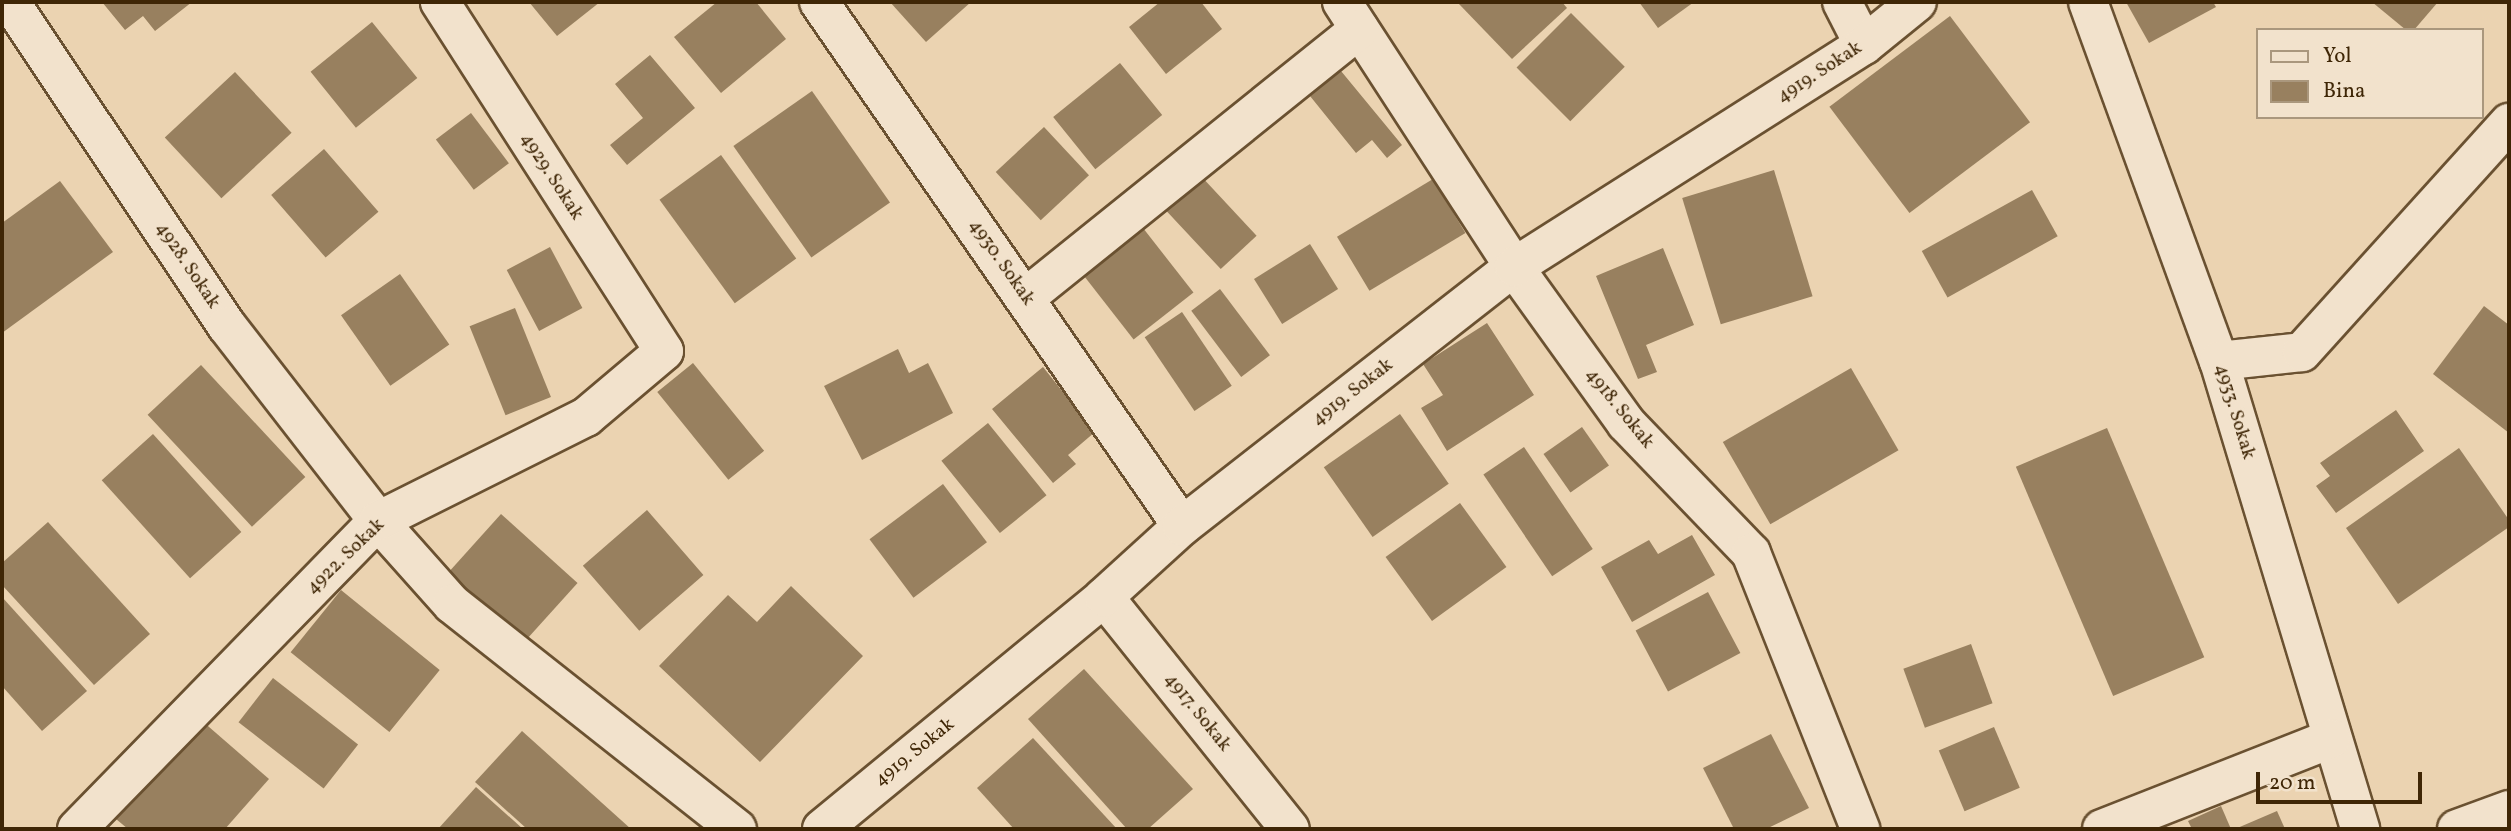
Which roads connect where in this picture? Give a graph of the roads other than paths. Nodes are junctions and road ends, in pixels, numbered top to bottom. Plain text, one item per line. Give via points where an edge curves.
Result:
1 (10, 2) edge
2 (440, 2) edge
3 (819, 2) edge
4 (1842, 2) edge
5 (1917, 2) edge
6 (2088, 2) edge
7 (1351, 15) edge
8 (1864, 45) junction
9 (2509, 123) edge
10 (1514, 267) junction
11 (1025, 298) junction
12 (664, 351) joint
13 (2219, 361) junction
14 (378, 521) junction
15 (1182, 526) junction
16 (1104, 597) junction
17 (2332, 739) junction
18 (2509, 810) edge
19 (77, 829) edge
20 (737, 829) edge
21 (822, 829) edge
22 (1290, 829) edge
23 (1860, 829) edge
24 (2102, 829) edge
25 (2360, 829) edge
26 (2457, 829) edge

1 - 14 street, 4928. Sokak via 227,326
2 - 12 street, 4929. Sokak
3 - 11 street, 4930. Sokak
4 - 8 street
5 - 8 street, 4919. Sokak
6 - 13 street, 4933. Sokak
7 - 10 street, 4918. Sokak
7 - 11 street
8 - 10 street, 4919. Sokak
9 - 13 street via 2302,352
10 - 15 street, 4919. Sokak
10 - 23 street, 4918. Sokak via 1626,423 1751,552
11 - 15 street, 4930. Sokak
12 - 14 street, 4922. Sokak via 586,417
13 - 17 street, 4933. Sokak
14 - 19 street, 4922. Sokak
14 - 20 street, 4928. Sokak via 452,604
15 - 16 street, 4919. Sokak
16 - 21 street, 4919. Sokak
16 - 22 street, 4917. Sokak
17 - 24 street
17 - 25 street, 4933. Sokak
18 - 26 street

